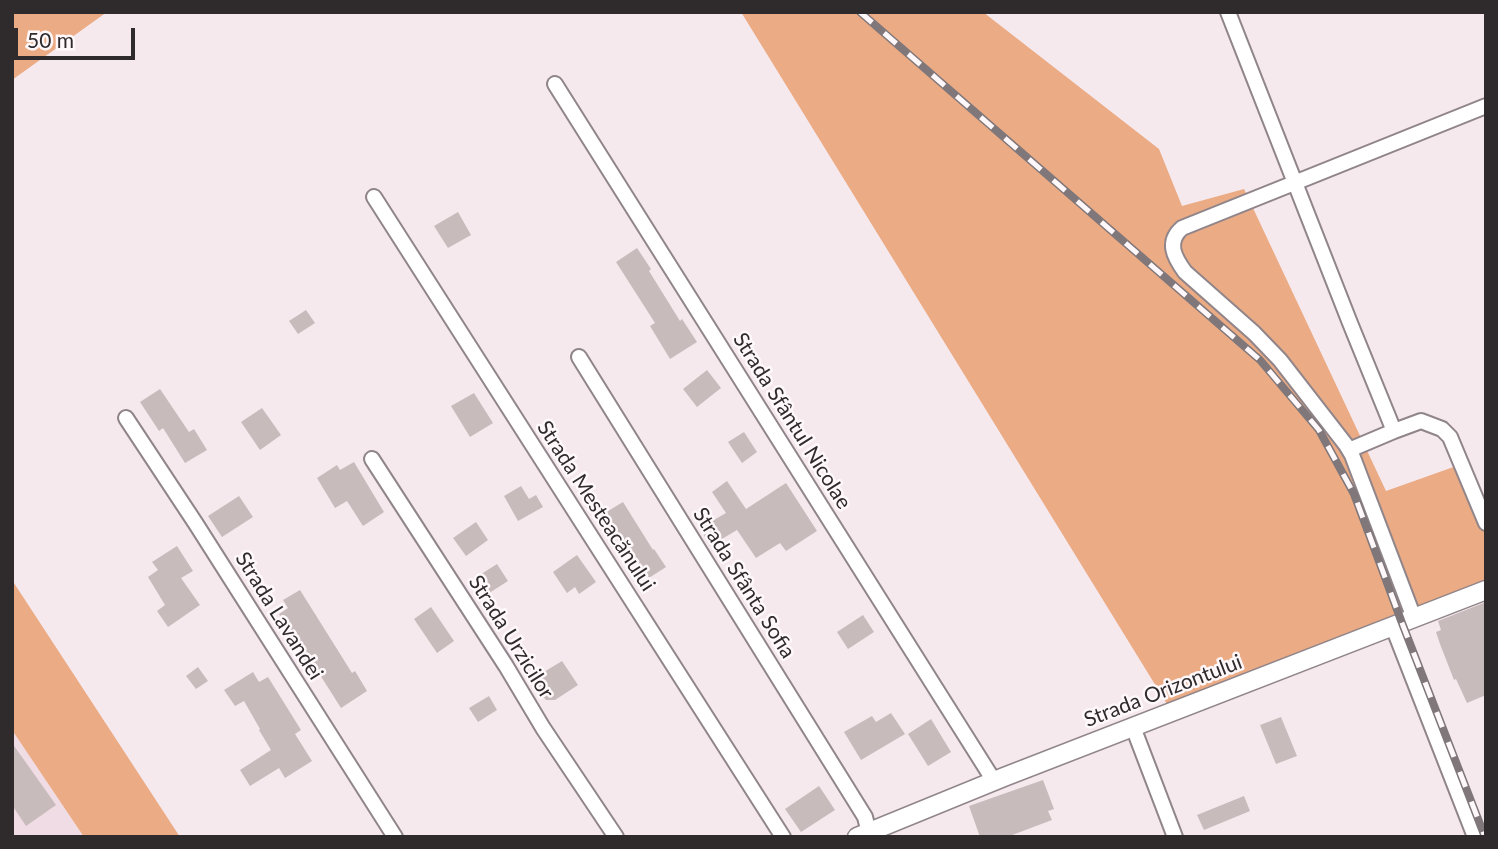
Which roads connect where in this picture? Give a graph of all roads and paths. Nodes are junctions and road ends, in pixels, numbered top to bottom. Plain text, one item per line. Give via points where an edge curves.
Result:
1 (1228, 12) edge
2 (555, 84) dead end
3 (1486, 106) edge
4 (1295, 182) junction
5 (374, 197) dead end
6 (579, 357) dead end
7 (126, 418) dead end
8 (1394, 431) junction
9 (1349, 450) junction
10 (372, 459) dead end
11 (1486, 523) edge
12 (1486, 590) edge
13 (1414, 618) junction
14 (1392, 627) junction
15 (1133, 727) junction
16 (994, 781) junction
17 (865, 835) edge
18 (395, 837) edge
19 (616, 837) edge
20 (783, 837) edge
21 (1175, 837) edge
22 (1475, 837) edge

1 - 4 street
2 - 16 street, Strada Sfântul Nicolae
3 - 4 street
4 - 8 street
4 - 9 street via 1182,228 1175,234 1173,253 1185,272 1280,360
5 - 20 street, Strada Mesteacănului
6 - 17 street, Strada Sfânta Sofia via 865,817
7 - 18 street, Strada Lavandei
8 - 9 street
8 - 11 street via 1421,421 1450,437
9 - 13 street
10 - 19 street, Strada Urzicilor
12 - 13 street, Strada Orizontului
13 - 14 street, Strada Orizontului
14 - 15 street, Strada Orizontului
14 - 22 street
15 - 16 street, Strada Orizontului
15 - 21 street
16 - 17 street, Strada Orizontului

